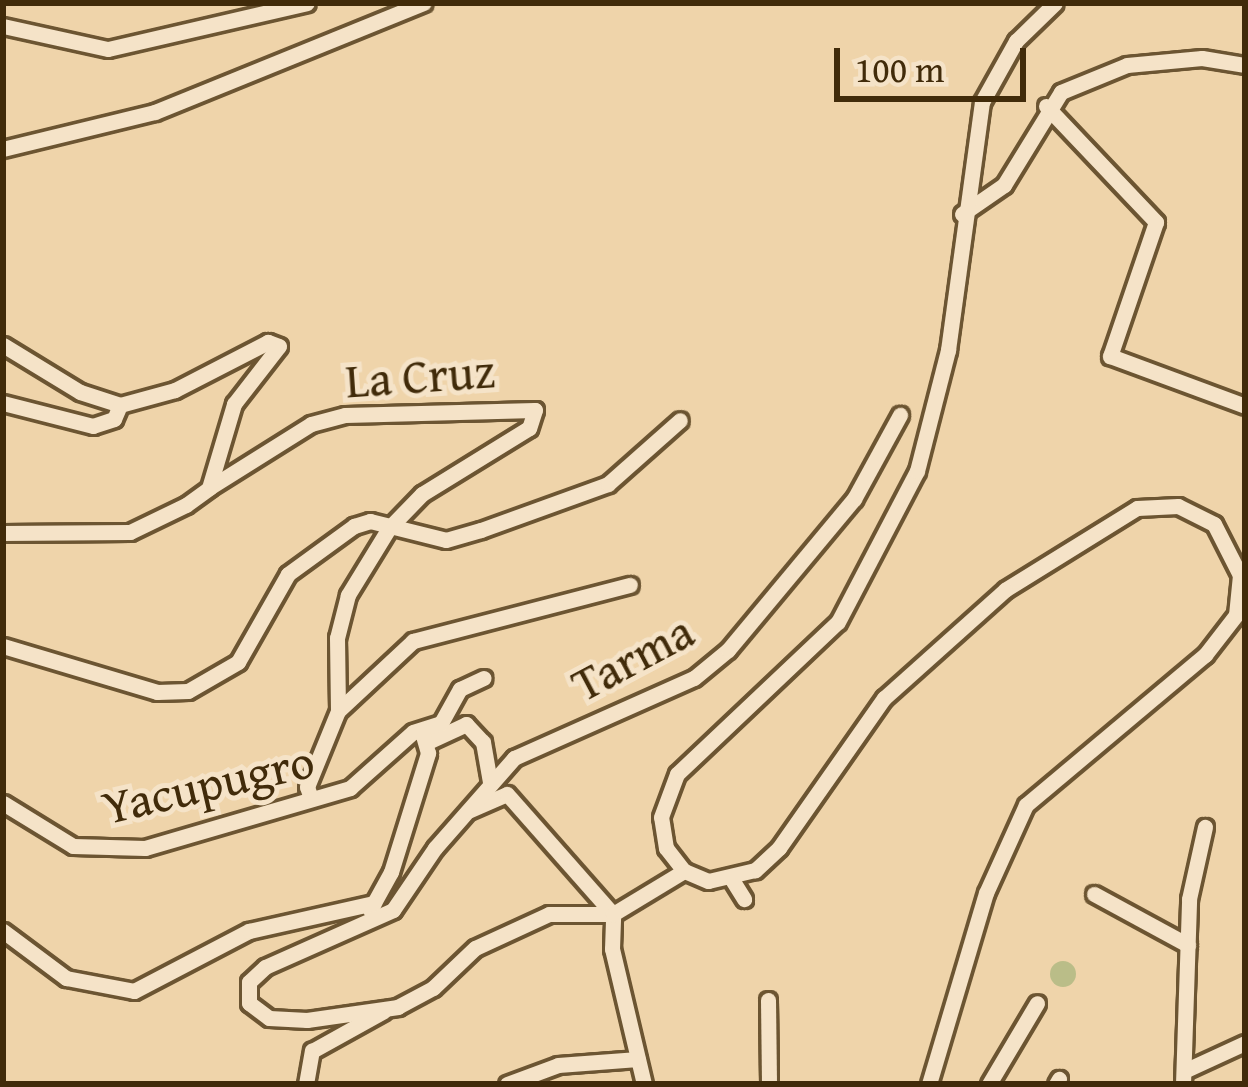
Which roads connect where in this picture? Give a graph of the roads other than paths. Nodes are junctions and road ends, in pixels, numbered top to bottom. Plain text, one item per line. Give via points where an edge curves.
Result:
1 (307, 3) edge
2 (424, 3) edge
3 (1055, 3) edge
4 (3, 26) edge
5 (1245, 65) edge
6 (1046, 106) junction
7 (3, 149) edge
8 (962, 214) junction
9 (3, 345) edge
10 (3, 403) edge
11 (120, 405) junction
12 (1245, 406) edge
13 (900, 415) dead end
14 (680, 421) dead end
15 (209, 488) junction
16 (389, 528) junction
17 (3, 532) edge
18 (630, 585) dead end
19 (1243, 585) edge
20 (3, 646) edge
21 (484, 678) dead end
22 (338, 711) junction
23 (426, 736) junction
24 (490, 782) junction
25 (311, 798) junction
26 (3, 802) edge
27 (469, 810) junction
28 (1204, 827) dead end
29 (683, 871) junction
30 (731, 878) junction
31 (1094, 894) dead end
32 (744, 898) dead end
33 (374, 903) junction
34 (613, 914) junction
35 (363, 923) junction
36 (3, 931) edge
37 (1188, 945) junction
38 (768, 1000) dead end
39 (1036, 1003) dead end
40 (388, 1008) junction
41 (1245, 1043) edge
42 (638, 1059) junction
43 (1184, 1078) edge
44 (932, 1083) edge
45 (306, 1084) edge
46 (507, 1084) edge
47 (644, 1084) edge
48 (769, 1084) edge
49 (989, 1084) edge

1 - 4 street via 108,50
2 - 7 street via 155,112
3 - 8 street via 993,77
5 - 6 street via 1202,58 1127,65
6 - 8 street via 1004,185
6 - 12 street via 1156,222 1110,356
8 - 29 street via 948,350 916,472 838,622 676,774 661,825
9 - 11 street via 80,392
10 - 11 street via 93,426 114,419
11 - 15 street via 175,390 268,342 280,346 234,404
13 - 24 street, Tarma via 854,499 728,650 694,678 514,758
14 - 16 street via 608,484 572,501 446,540
15 - 16 street, La Cruz via 311,424 345,415 535,410 529,428 422,494
15 - 17 street via 130,532
16 - 20 street via 354,526 301,561 238,662 188,691 157,692
16 - 22 street via 340,617
18 - 22 street via 413,640
19 - 30 street via 1228,541 1196,512 1147,506 1106,521 922,659 862,728 775,854
19 - 44 street via 1236,615 1205,655 1026,805 986,892
21 - 23 street via 460,688
22 - 25 street via 307,787
23 - 24 street via 466,724 483,742
23 - 25 street, Yacupugro via 350,788
23 - 33 street via 392,872
24 - 27 street, Tarma
25 - 26 street, Yacupugro via 145,848 92,850 51,836
27 - 34 street via 507,794
27 - 35 street, Tarma via 393,910
28 - 37 street via 1192,866
29 - 30 street
29 - 34 street
30 - 32 street
31 - 37 street
33 - 35 street
33 - 36 street via 249,932 134,991 86,987
34 - 40 street via 549,914 475,948 433,988
34 - 42 street via 612,949
35 - 40 street, Tarma via 265,968 250,982 249,1004 269,1018 307,1020
37 - 43 street
38 - 48 street
39 - 49 street
40 - 45 street via 312,1051
41 - 43 street
42 - 46 street via 558,1065
42 - 47 street

